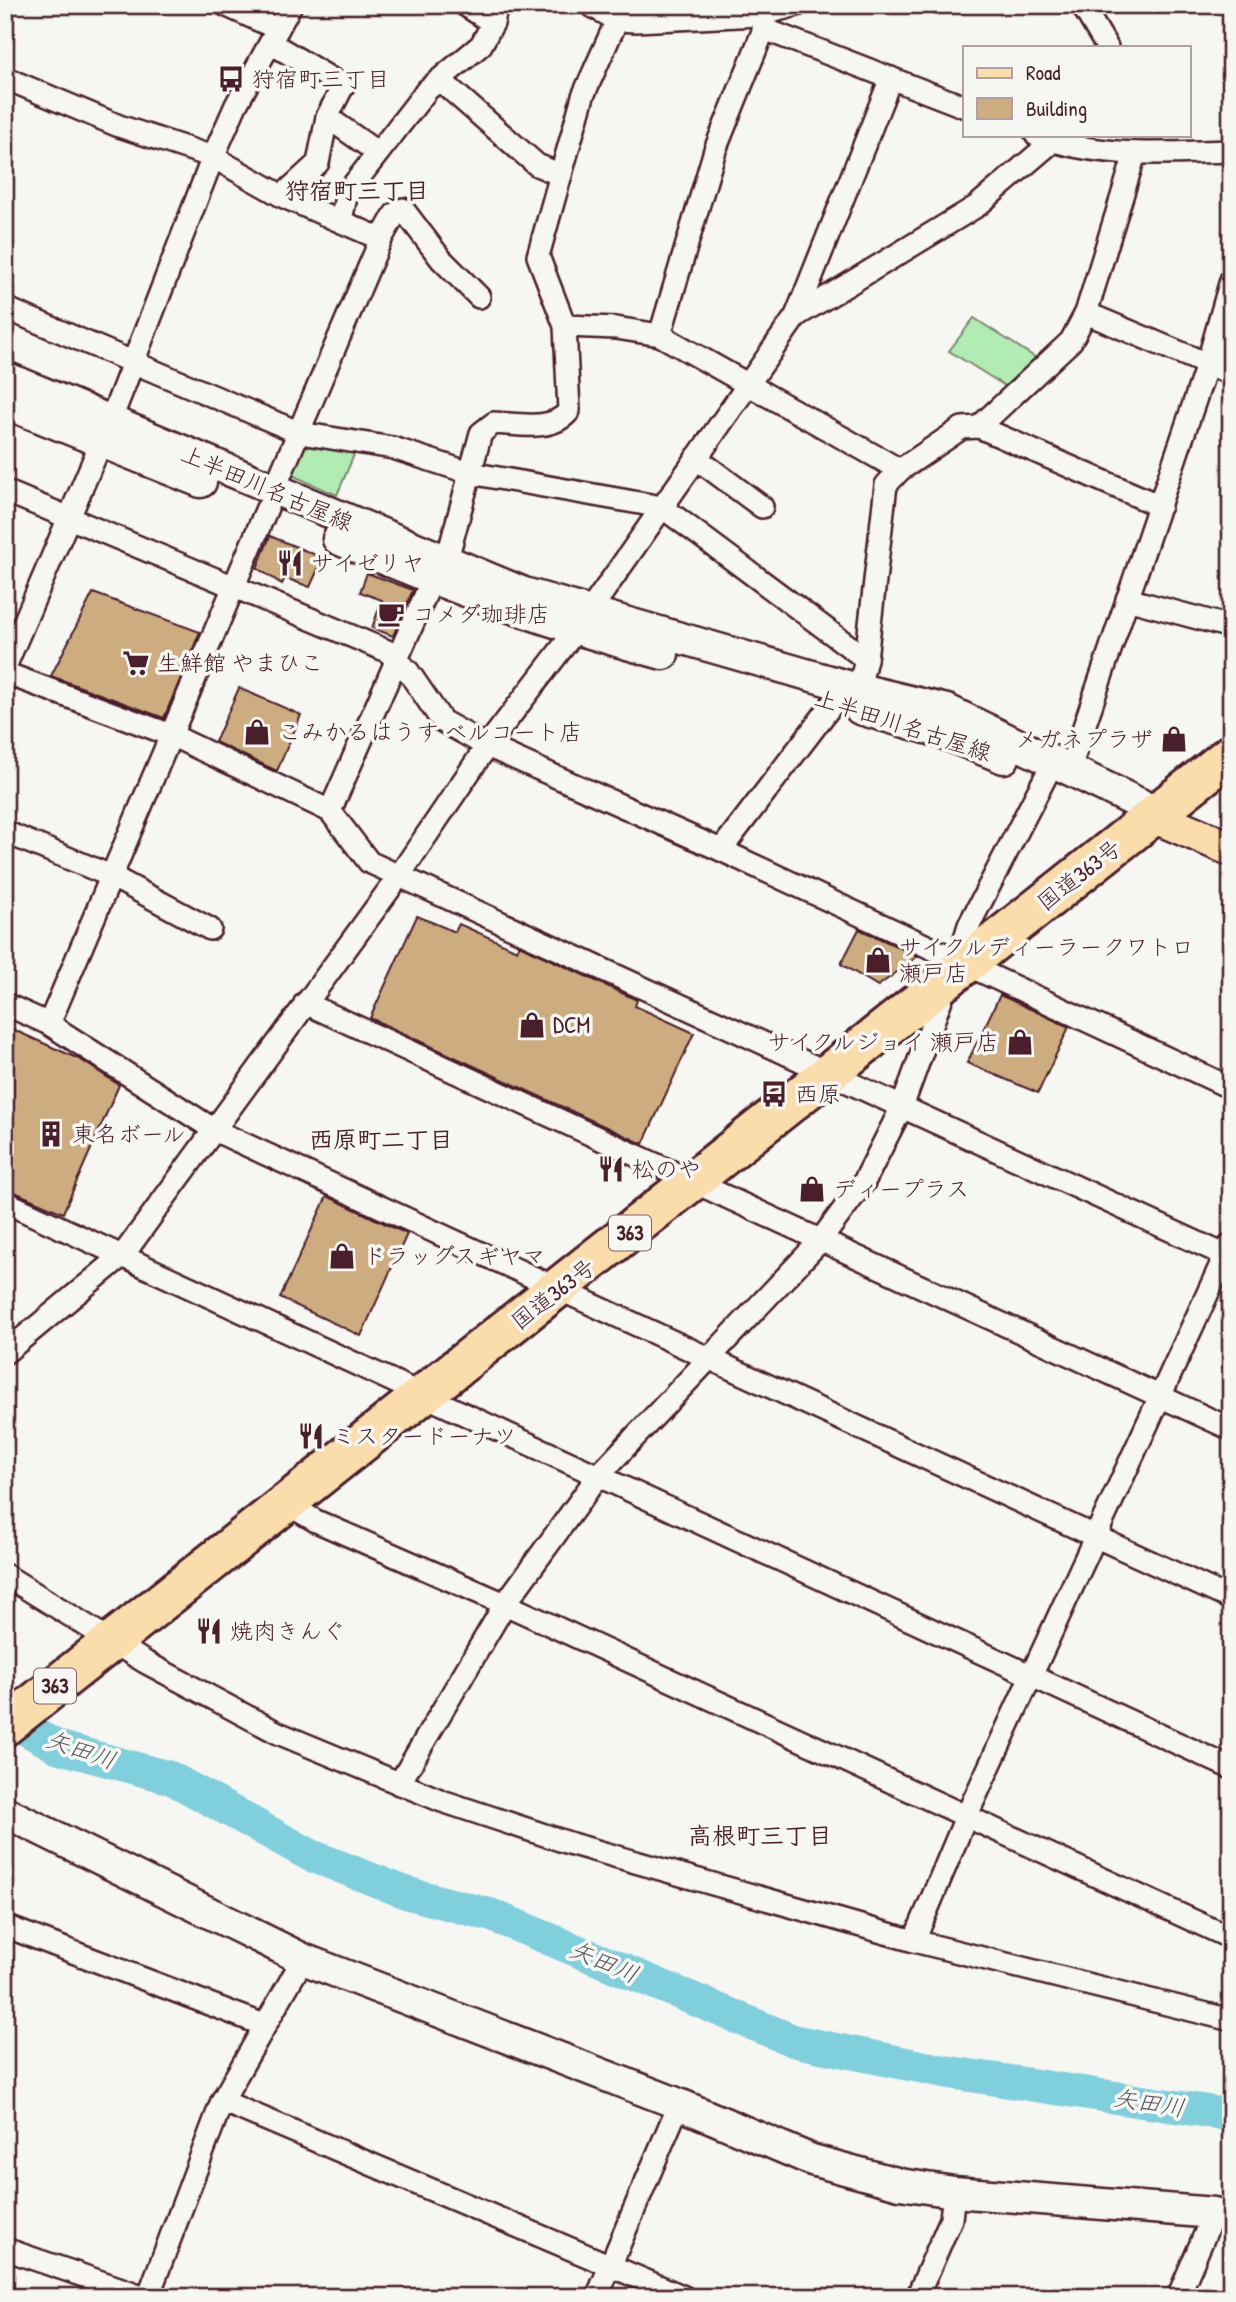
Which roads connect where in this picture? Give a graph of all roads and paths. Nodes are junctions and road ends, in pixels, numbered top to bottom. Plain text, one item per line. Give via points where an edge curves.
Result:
1 (225, 5) edge
2 (291, 5) edge
3 (466, 5) edge
4 (590, 5) edge
5 (797, 5) edge
6 (1082, 5) edge
7 (495, 14) edge
8 (626, 15) edge
9 (761, 22) junction
10 (275, 36) junction
11 (1106, 46) edge
12 (5, 78) edge
13 (891, 78) junction
14 (440, 80) junction
15 (963, 106) edge
16 (327, 117) junction
17 (1045, 138) edge
18 (1231, 151) edge
19 (378, 153) junction
20 (1135, 154) junction
21 (213, 158) junction
22 (561, 176) junction
23 (282, 196) junction
24 (341, 219) junction
25 (381, 239) junction
26 (1231, 280) edge
27 (479, 296) dead end
28 (5, 308) edge
29 (1086, 313) junction
30 (796, 316) junction
31 (565, 326) junction
32 (660, 335) junction
33 (134, 361) junction
34 (1207, 365) junction
35 (1231, 374) edge
36 (5, 377) edge
37 (748, 386) junction
38 (5, 403) edge
39 (979, 428) junction
40 (105, 432) junction
41 (300, 433) junction
42 (696, 458) junction
43 (900, 470) junction
44 (470, 473) junction
45 (5, 491) edge
46 (270, 499) junction
47 (762, 506) dead end
48 (1160, 506) junction
49 (662, 507) junction
50 (70, 517) junction
51 (439, 572) junction
52 (234, 586) junction
53 (1127, 599) junction
54 (582, 621) junction
55 (1231, 627) edge
56 (398, 659) junction
57 (866, 659) junction
58 (5, 670) edge
59 (847, 695) junction
60 (171, 734) junction
61 (487, 746) junction
62 (1231, 754) edge
63 (1058, 772) junction
64 (330, 811) junction
65 (1154, 817) junction
66 (5, 832) edge
67 (1231, 849) edge
68 (721, 850) junction
69 (111, 876) junction
70 (399, 876) junction
71 (210, 929) dead end
72 (966, 964) junction
73 (305, 1003) junction
74 (5, 1004) edge
75 (48, 1024) junction
76 (828, 1072) junction
77 (1231, 1088) edge
78 (902, 1107) junction
79 (216, 1131) junction
80 (695, 1181) junction
81 (5, 1202) edge
82 (820, 1241) junction
83 (1229, 1252) edge
84 (123, 1255) junction
85 (559, 1289) junction
86 (5, 1353) edge
87 (710, 1359) junction
88 (422, 1397) junction
89 (1160, 1397) junction
90 (1231, 1429) edge
91 (598, 1476) junction
92 (289, 1505) junction
93 (1095, 1537) junction
94 (5, 1575) edge
95 (1231, 1599) edge
96 (505, 1604) junction
97 (110, 1643) junction
98 (1031, 1677) junction
99 (5, 1726) edge
100 (1231, 1768) edge
101 (399, 1784) junction
102 (5, 1812) edge
103 (966, 1817) junction
104 (5, 1926) edge
105 (1231, 1938) edge
106 (914, 1941) junction
107 (303, 1959) junction
108 (1231, 2020) edge
109 (264, 2025) junction
110 (222, 2101) junction
111 (679, 2104) junction
112 (954, 2192) junction
113 (1222, 2215) edge
114 (5, 2249) edge
115 (610, 2266) junction
116 (146, 2297) edge
117 (597, 2297) edge
118 (684, 2297) edge
119 (918, 2297) edge
120 (1178, 2297) edge

1 - 10 street
2 - 10 street
3 - 7 street
4 - 8 street
5 - 9 street
6 - 11 street
7 - 14 street via 481,45
8 - 9 street
8 - 22 street via 583,96
9 - 13 street
9 - 32 street via 715,150
10 - 16 street via 343,86
10 - 21 street via 236,105
12 - 21 street via 119,126
13 - 15 street
13 - 30 street
14 - 19 street
14 - 22 street via 537,165
16 - 19 street
16 - 23 street via 318,163
17 - 20 street via 1092,150
17 - 30 street via 977,206
18 - 20 street
19 - 24 street via 347,193
20 - 29 street
21 - 23 street
21 - 33 street
22 - 31 street via 538,256
23 - 24 street
24 - 25 street
25 - 27 street via 403,209 441,259
25 - 41 street
26 - 34 street
28 - 33 street
29 - 34 street
29 - 39 street via 1071,341
30 - 37 street
31 - 32 street
31 - 44 street via 569,411 550,425 494,423 481,433
32 - 37 street
33 - 40 street
33 - 41 street
34 - 35 street
34 - 48 street
36 - 40 main road, 上半田川名古屋線
37 - 42 street
37 - 43 street
38 - 40 main road, 上半田川名古屋線
39 - 43 street via 962,428
39 - 48 street
40 - 46 main road, 上半田川名古屋線
40 - 50 street
41 - 44 street via 393,448
41 - 46 street
42 - 47 street
42 - 49 street
43 - 57 street via 886,485
44 - 49 street
44 - 51 street
45 - 50 street
46 - 51 main road, 上半田川名古屋線
46 - 52 street
48 - 53 street
49 - 54 street
49 - 57 street
50 - 52 street
50 - 58 street
51 - 54 main road, 上半田川名古屋線
51 - 56 street
52 - 56 street
52 - 60 street
53 - 55 street
53 - 63 street
54 - 59 main road, 上半田川名古屋線
54 - 61 street
56 - 61 street via 442,721
56 - 64 street
57 - 59 street
58 - 60 street
59 - 63 main road, 上半田川名古屋線
59 - 68 street
60 - 64 street
60 - 69 street
61 - 68 street
61 - 70 street
62 - 65 highway, 国道363号 / 363
63 - 65 main road, 上半田川名古屋線 via 1113,810
63 - 72 street via 969,925
64 - 70 street via 369,863
65 - 67 main road
65 - 72 highway, 国道363号 / 363
66 - 69 street
68 - 72 street
69 - 71 street
69 - 75 street
70 - 73 street
70 - 76 street
72 - 76 highway, 国道363号 / 363
72 - 77 street
72 - 78 street
73 - 79 street
73 - 80 street
74 - 75 street
75 - 79 street
76 - 78 street
76 - 80 highway, 国道363号 / 363
78 - 82 street via 864,1182
78 - 83 street
79 - 84 street
79 - 85 street
80 - 82 street
80 - 85 highway, 国道363号 / 363
81 - 84 street
82 - 87 street
82 - 89 street
83 - 89 street
84 - 86 street
84 - 88 street
85 - 87 street
85 - 88 highway, 国道363号 / 363
87 - 91 street
87 - 93 street
88 - 91 street
88 - 92 highway, 国道363号 / 363
89 - 90 street
89 - 93 street
91 - 96 street
91 - 98 street
92 - 96 street
92 - 97 highway, 国道363号 / 363
93 - 95 street
93 - 98 street
94 - 97 street
96 - 101 street
96 - 103 street
97 - 99 highway, 国道363号 / 363
97 - 101 street via 278,1733
98 - 100 street
98 - 103 street
101 - 106 street via 572,1844
102 - 107 main road
103 - 105 street
103 - 106 street
104 - 109 street
106 - 108 street
107 - 109 street
107 - 111 main road
109 - 110 street
110 - 115 street
110 - 116 street
111 - 112 main road via 812,2160 900,2184
111 - 115 street
112 - 113 main road
112 - 119 street via 951,2219
113 - 120 street
114 - 116 street
115 - 117 street
115 - 118 street

